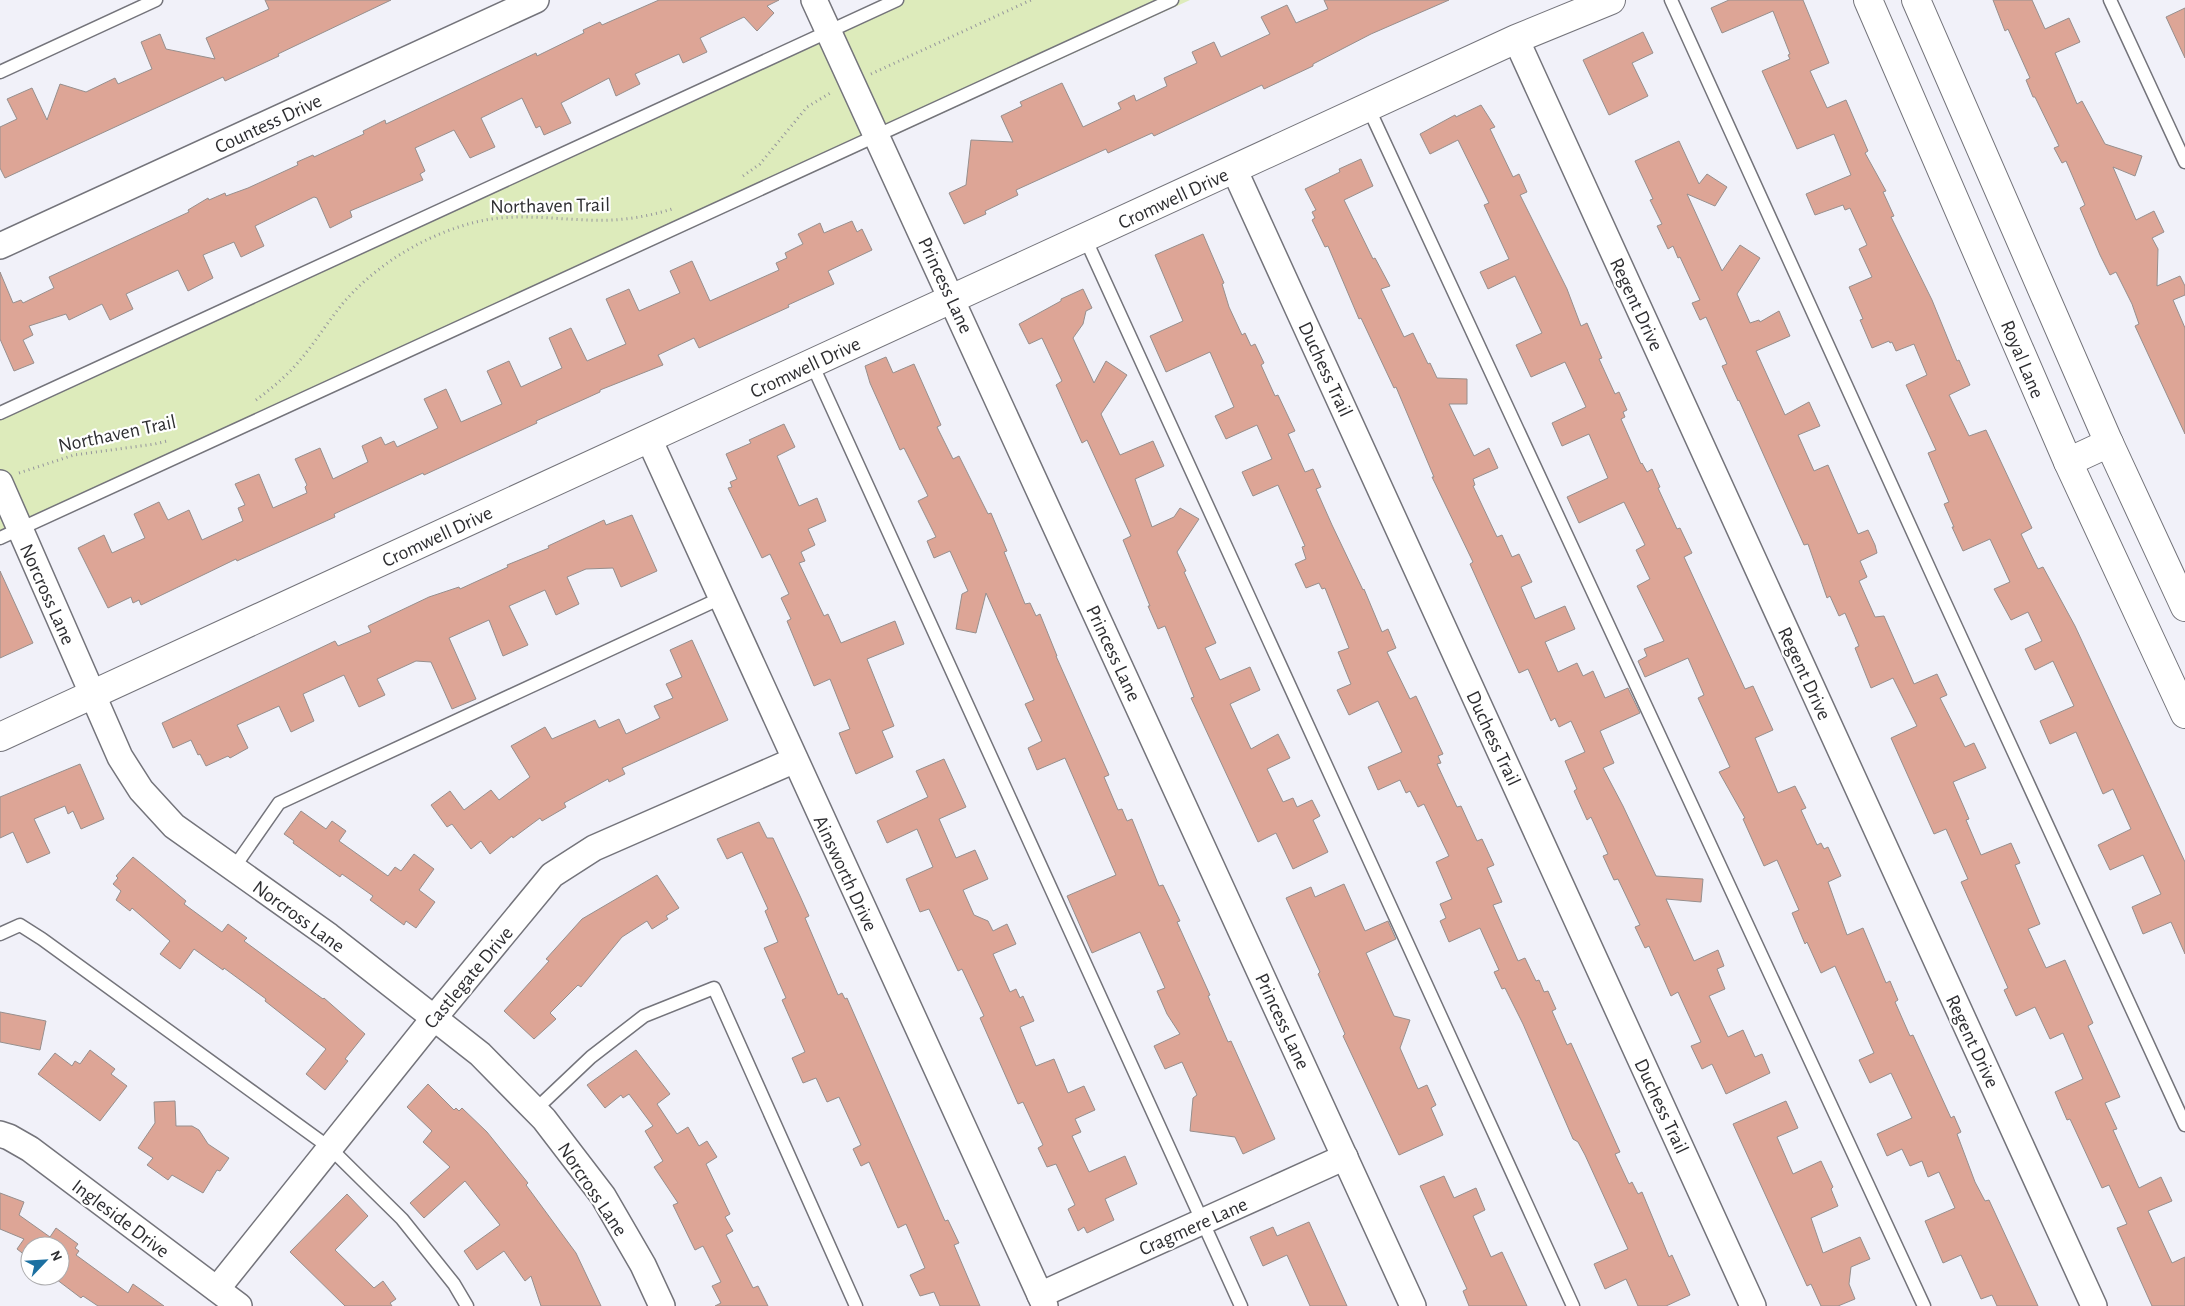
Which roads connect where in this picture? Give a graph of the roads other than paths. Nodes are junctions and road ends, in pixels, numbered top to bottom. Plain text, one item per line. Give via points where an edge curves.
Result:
1 (156, 0) edge
2 (536, 0) edge
3 (814, 0) edge
4 (897, 0) edge
5 (1172, 0) edge
6 (1611, 0) edge
7 (1671, 0) edge
8 (1868, 0) edge
9 (1916, 0) edge
10 (2110, 0) edge
11 (829, 32) junction
12 (1516, 40) junction
13 (0, 72) edge
14 (1368, 107) junction
15 (876, 134) junction
16 (2185, 162) edge
17 (1234, 169) junction
18 (1085, 238) junction
19 (0, 246) edge
20 (952, 299) junction
21 (812, 364) junction
22 (0, 412) edge
23 (649, 439) junction
24 (2109, 443) junction
25 (2068, 462) junction
26 (8, 478) edge
27 (10, 533) edge
28 (721, 598) junction
29 (2185, 607) edge
30 (93, 694) junction
31 (2185, 714) edge
32 (0, 737) edge
33 (794, 760) junction
34 (234, 869) junction
35 (0, 934) edge
36 (434, 1018) junction
37 (536, 1110) junction
38 (2185, 1125) edge
39 (0, 1134) edge
40 (330, 1148) junction
41 (1345, 1157) junction
42 (1203, 1222) junction
43 (216, 1289) junction
44 (1043, 1301) edge
45 (239, 1306) edge
46 (467, 1306) edge
47 (662, 1306) edge
48 (856, 1306) edge
49 (1241, 1306) edge
50 (1413, 1306) edge
51 (1573, 1306) edge
52 (1753, 1306) edge
53 (1924, 1306) edge
54 (2094, 1306) edge

1 - 13 lane
2 - 19 street, Countess Drive
3 - 11 street, Princess Lane
4 - 11 lane
5 - 15 lane
6 - 12 street, Cromwell Drive
7 - 38 lane
8 - 25 street, Royal Lane
9 - 24 street
10 - 16 lane
11 - 15 street, Princess Lane
11 - 22 lane
12 - 14 street, Cromwell Drive
12 - 54 street, Regent Drive
14 - 17 street, Cromwell Drive
14 - 53 lane
15 - 20 street, Princess Lane
15 - 27 lane
17 - 18 street, Cromwell Drive
17 - 52 street, Duchess Trail
18 - 20 street, Cromwell Drive
18 - 51 lane
20 - 21 street, Cromwell Drive
20 - 41 street, Princess Lane
21 - 23 street, Cromwell Drive
21 - 42 lane
23 - 28 street, Ainsworth Drive
23 - 30 street, Cromwell Drive
24 - 25 street
24 - 29 street
25 - 31 street, Royal Lane
26 - 27 street, Norcross Lane
27 - 30 street, Norcross Lane
28 - 33 street, Ainsworth Drive
28 - 34 lane via 279,803
30 - 32 street, Cromwell Drive
30 - 34 street, Norcross Lane via 120,757 141,790 174,826
33 - 36 street, Castlegate Drive via 594,848 552,875
33 - 44 street, Ainsworth Drive
34 - 36 street, Norcross Lane via 330,936
35 - 40 lane via 20,925 42,939
36 - 37 street, Norcross Lane via 480,1054
36 - 40 street, Castlegate Drive
37 - 47 street, Norcross Lane via 603,1196 643,1265
37 - 48 lane via 591,1057 644,1016 714,988
39 - 43 street, Ingleside Drive via 30,1149
40 - 43 street, Castlegate Drive
40 - 46 lane via 402,1219 454,1284
41 - 42 street, Cragmere Lane
41 - 50 street, Princess Lane
42 - 44 street, Cragmere Lane
42 - 49 lane
43 - 45 street, Ingleside Drive

